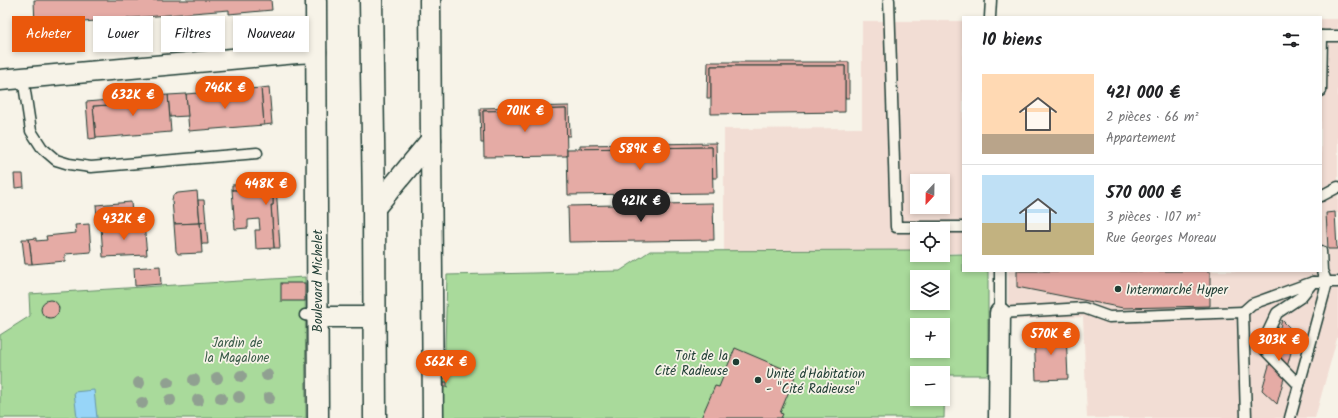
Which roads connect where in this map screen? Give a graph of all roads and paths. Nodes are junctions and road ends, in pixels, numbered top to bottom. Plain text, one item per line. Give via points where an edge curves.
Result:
1 (316, 0) edge
2 (371, 0) edge
3 (430, 0) edge
4 (889, 0) edge
5 (991, 0) edge
6 (990, 16) edge
7 (1322, 36) edge
8 (1338, 36) edge
9 (316, 52) junction
10 (23, 78) junction
11 (0, 80) edge
12 (431, 140) junction
13 (257, 153) dead end
14 (1338, 187) edge
15 (1322, 195) edge
16 (374, 209) junction
17 (962, 227) edge
18 (1322, 271) edge
19 (1000, 272) edge
20 (1313, 282) junction
21 (1338, 282) edge
22 (1327, 283) junction
23 (1243, 312) junction
24 (1000, 313) junction
25 (311, 316) junction
26 (374, 317) junction
27 (1299, 385) junction
28 (318, 418) edge
29 (375, 418) edge
30 (433, 418) edge
31 (999, 418) edge
32 (1246, 418) edge
33 (1290, 418) edge

1 - 9 street, Boulevard Michelet
2 - 16 main road
3 - 12 street
4 - 17 lane via 896,227
5 - 6 lane
7 - 8 lane
9 - 10 street
9 - 25 street, Boulevard Michelet
10 - 11 street
10 - 13 lane via 30,131 42,148 56,160 91,167
12 - 16 street
12 - 30 street
14 - 15 lane
16 - 26 main road
18 - 22 lane
19 - 24 lane
20 - 22 lane
20 - 23 lane via 1252,304
20 - 27 lane via 1301,297 1277,313 1268,332 1264,349
21 - 22 lane
22 - 27 lane
23 - 24 lane via 1110,317 1084,308
23 - 32 lane
24 - 31 street
25 - 26 street
25 - 28 street, Boulevard Michelet
26 - 29 main road
27 - 33 lane

